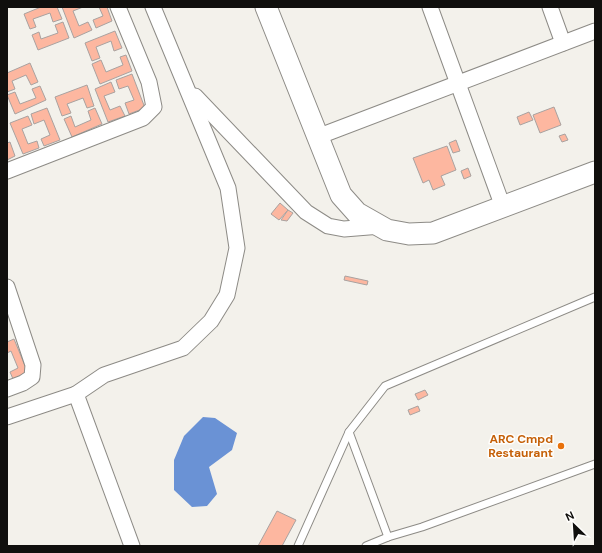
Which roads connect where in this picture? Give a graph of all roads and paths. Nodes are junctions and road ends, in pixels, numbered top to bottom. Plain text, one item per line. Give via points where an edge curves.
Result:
1 (118, 7) edge
2 (153, 7) edge
3 (266, 7) edge
4 (430, 7) edge
5 (550, 7) edge
6 (595, 31) edge
7 (563, 43) junction
8 (458, 83) junction
9 (188, 90) junction
10 (317, 137) junction
11 (7, 171) edge
12 (595, 172) edge
13 (503, 207) junction
14 (382, 226) junction
15 (7, 286) edge
16 (595, 297) edge
17 (7, 389) edge
18 (76, 394) junction
19 (7, 417) edge
20 (349, 432) junction
21 (595, 464) edge
22 (388, 537) junction
23 (132, 546) edge
24 (298, 546) edge
25 (366, 546) edge

1 - 11 street via 150,82 154,107 143,118
2 - 9 street
3 - 10 street
4 - 8 street
5 - 7 street
6 - 7 street
7 - 8 street
8 - 10 street
8 - 13 street
9 - 14 street via 306,212 328,226 344,229
9 - 18 street via 228,188 237,248 227,295 211,321 182,348 104,375
10 - 14 street via 341,196 357,213
12 - 13 street
13 - 14 street via 433,233 409,234 387,230
15 - 17 street via 33,365 32,376 23,383
16 - 20 lane via 385,386
18 - 19 street
18 - 23 street
20 - 22 lane
20 - 24 lane
21 - 22 lane
22 - 25 lane

